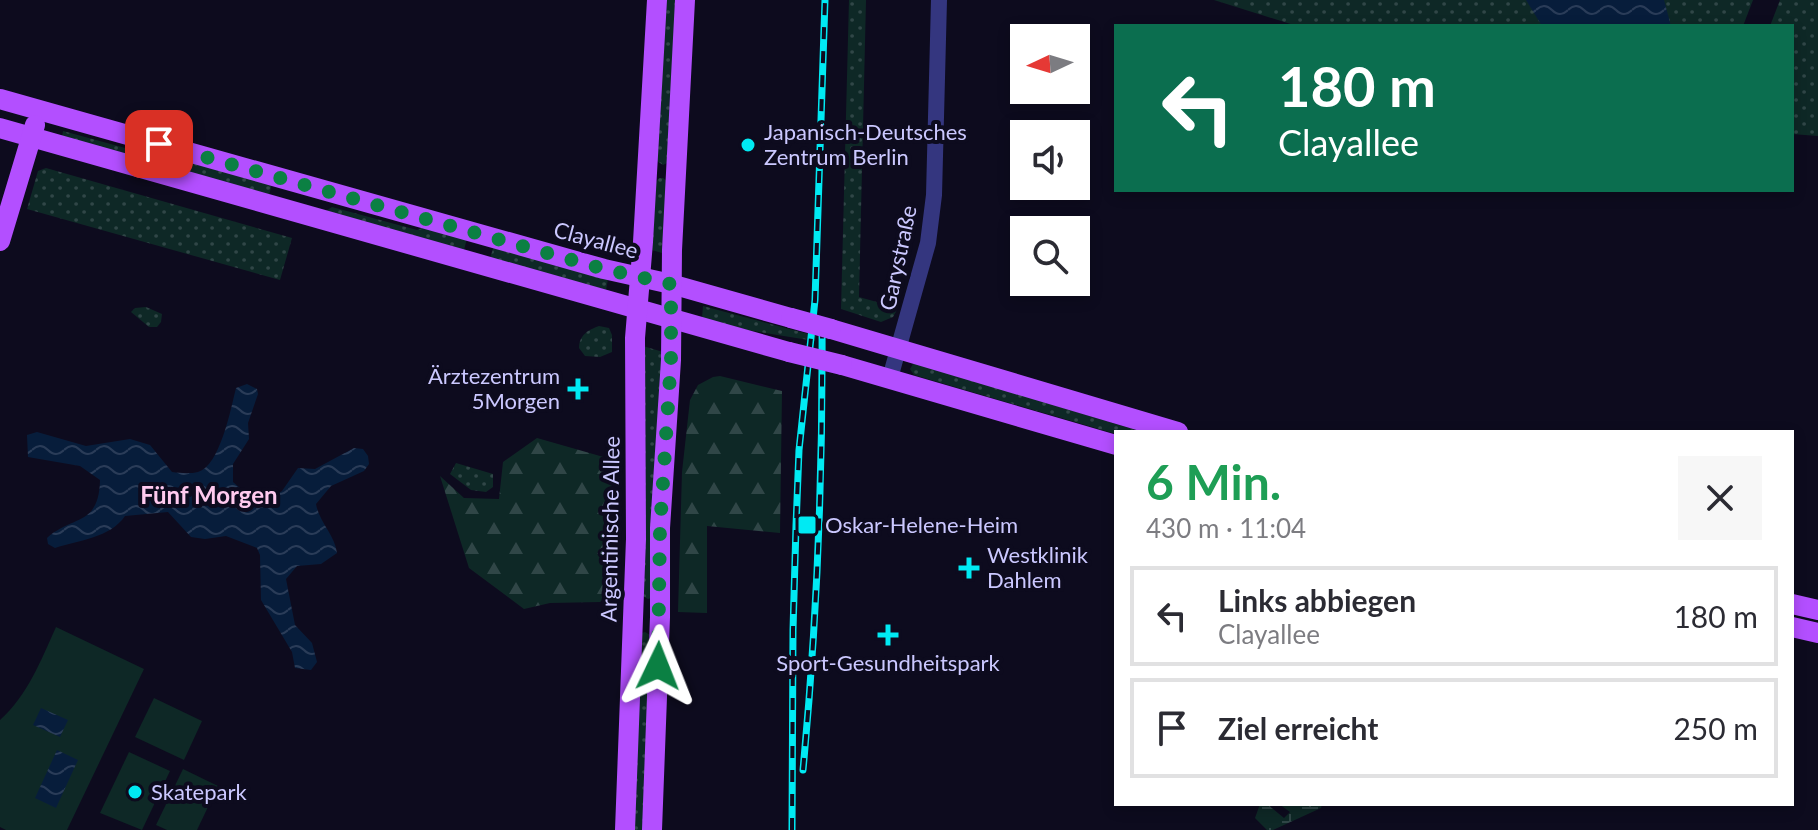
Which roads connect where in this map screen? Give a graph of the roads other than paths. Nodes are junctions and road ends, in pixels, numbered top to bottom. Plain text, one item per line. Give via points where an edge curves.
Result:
1 (657, 0) edge
2 (685, 0) edge
3 (939, 0) edge
4 (0, 99) edge
5 (40, 110) junction
6 (0, 128) edge
7 (30, 137) junction
8 (0, 241) edge
9 (640, 277) junction
10 (671, 284) junction
11 (637, 308) junction
12 (671, 319) junction
13 (899, 349) junction
14 (890, 378) junction
15 (1171, 430) edge
16 (1114, 444) edge
17 (1794, 604) edge
18 (1818, 610) edge
19 (1794, 627) edge
20 (1818, 633) edge
21 (625, 830) edge
22 (652, 830) edge

1 - 9 main road, Argentinische Allee
2 - 10 main road
3 - 13 street, Garystraße via 933,207 925,259
4 - 5 main road, Clayallee
5 - 7 main road
5 - 9 main road, Clayallee
6 - 7 main road
7 - 8 main road
7 - 11 main road
9 - 10 main road, Clayallee
9 - 11 main road, Argentinische Allee
10 - 12 main road
10 - 13 main road, Clayallee, bridge
11 - 12 main road
11 - 21 main road, Argentinische Allee via 636,539
12 - 14 main road, bridge
12 - 22 main road
13 - 14 street, Garystraße
13 - 15 main road, Clayallee
14 - 16 main road
17 - 18 main road
19 - 20 main road

